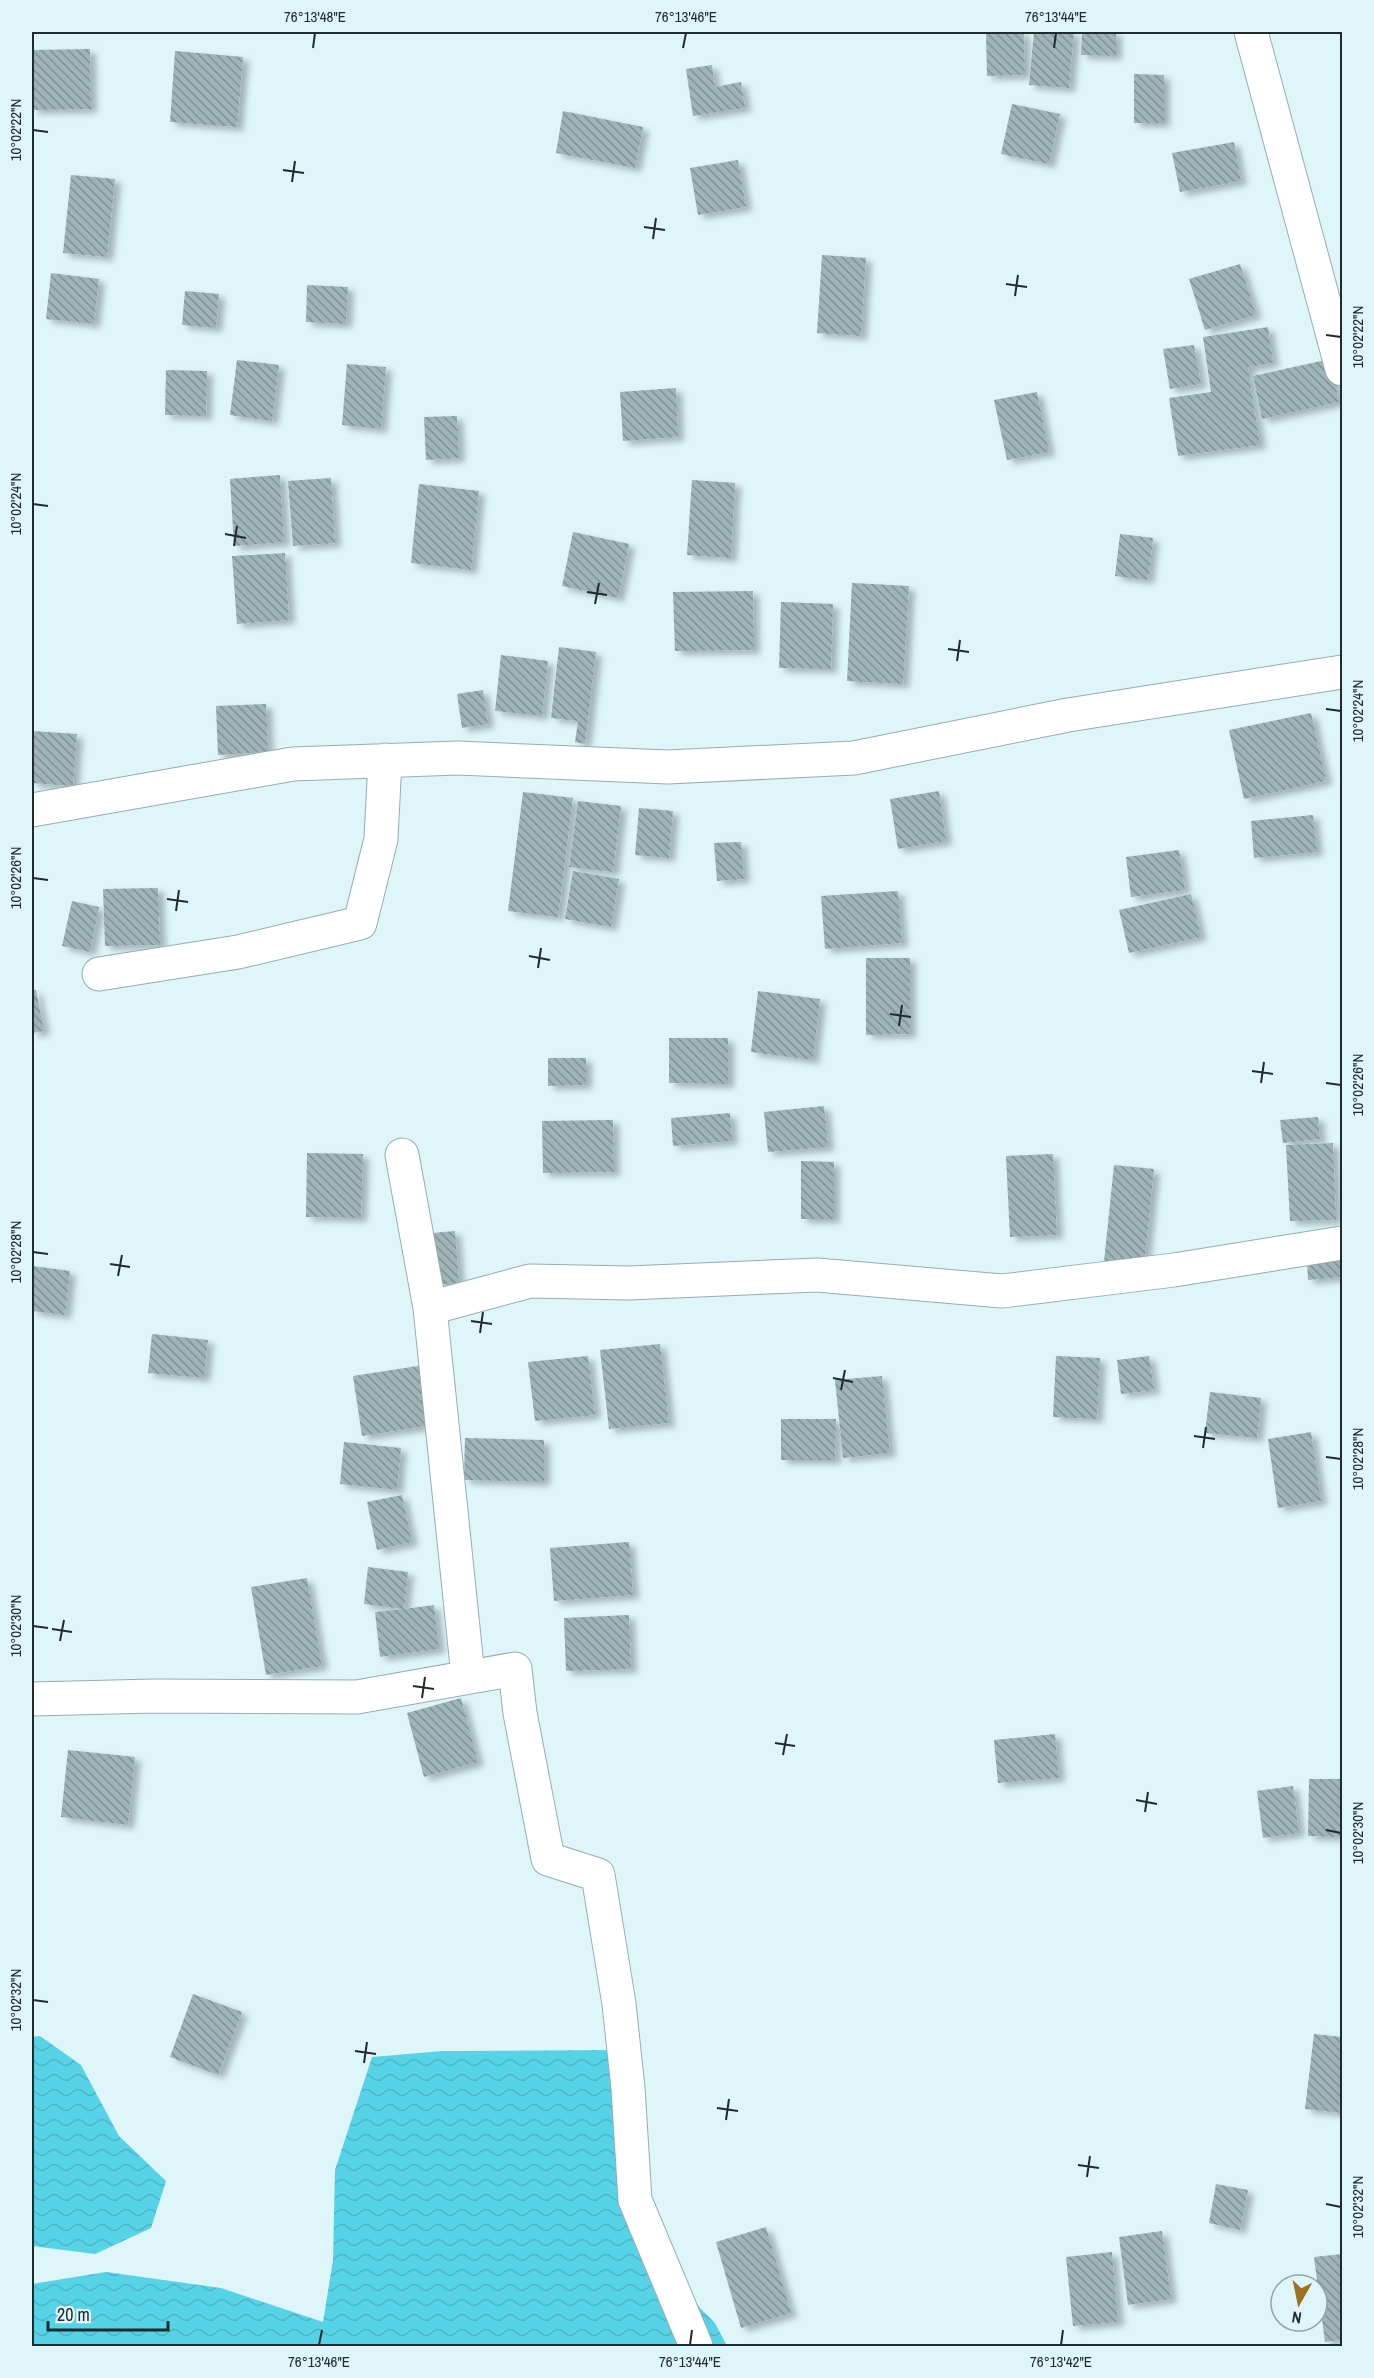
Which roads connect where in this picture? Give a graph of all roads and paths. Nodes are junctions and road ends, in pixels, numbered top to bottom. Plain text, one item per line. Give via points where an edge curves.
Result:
1 (1251, 32) edge
2 (1342, 369) edge
3 (1342, 672) edge
4 (385, 760) junction
5 (32, 810) edge
6 (99, 974) dead end
7 (402, 1155) dead end
8 (1342, 1243) edge
9 (430, 1308) junction
10 (468, 1676) junction
11 (32, 1699) edge
12 (696, 2346) edge

1 - 2 street
3 - 4 street via 1068,715 854,758 668,767 458,758
4 - 5 street via 293,764
4 - 6 street via 381,839 360,923 237,952
7 - 9 street
8 - 9 street via 1174,1270 1002,1291 818,1275 629,1283 530,1281
9 - 10 street
10 - 11 street via 357,1697
10 - 12 street via 515,1668 548,1859 598,1875 619,2004 636,2200

